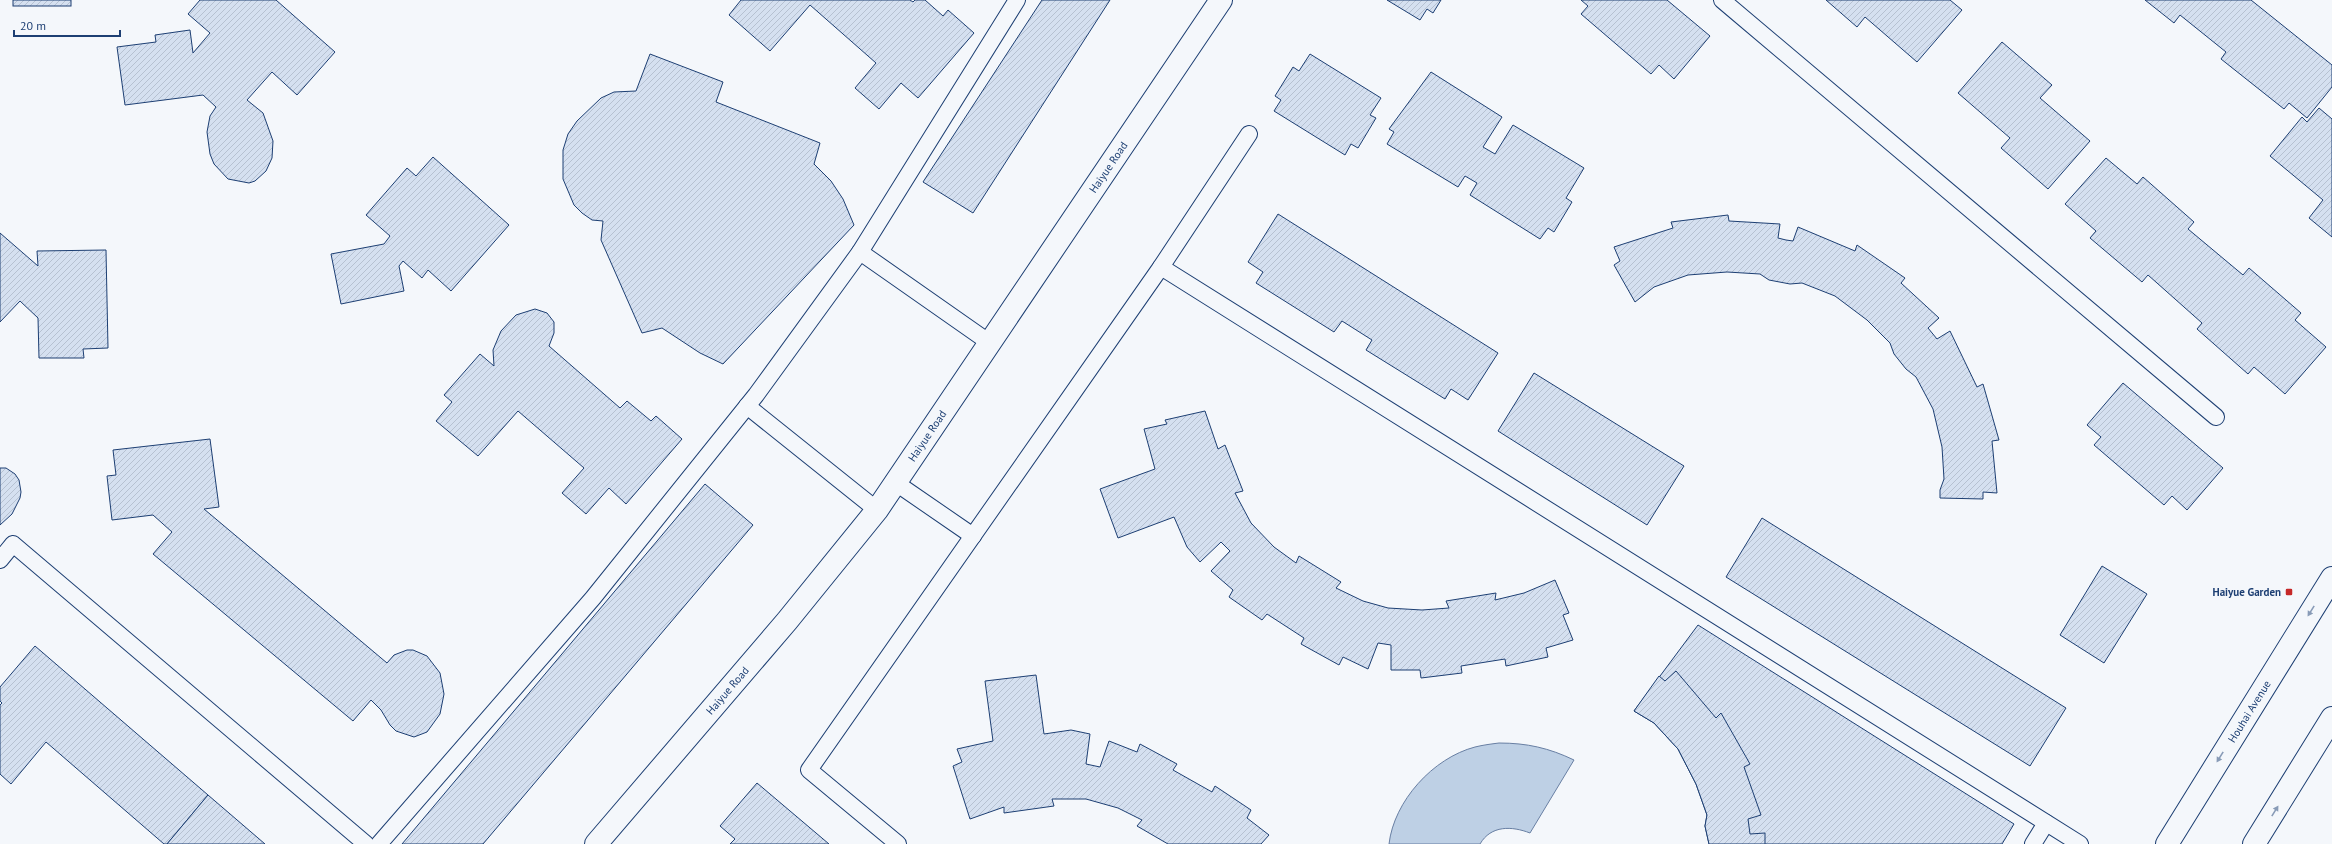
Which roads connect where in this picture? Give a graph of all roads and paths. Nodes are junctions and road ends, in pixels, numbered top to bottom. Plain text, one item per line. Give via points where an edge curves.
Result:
1 (1017, 0) edge
2 (1221, 0) edge
3 (1722, 0) edge
4 (1249, 134) dead end
5 (860, 252) junction
6 (1161, 267) junction
7 (990, 343) junction
8 (747, 406) junction
9 (2216, 417) dead end
10 (896, 483) junction
11 (877, 510) junction
12 (973, 536) junction
13 (0, 560) edge
14 (2332, 578) edge
15 (2332, 718) edge
16 (2046, 823) junction
17 (366, 844) edge
18 (379, 844) edge
19 (596, 844) edge
20 (898, 844) edge
21 (2033, 844) edge
22 (2080, 844) edge
23 (2166, 844) edge
24 (2254, 844) edge

1 - 5 lane
2 - 7 street, Haiyue Road
3 - 9 lane
4 - 6 lane
5 - 7 lane
5 - 8 lane
6 - 12 lane
6 - 16 lane
7 - 10 street, Haiyue Road
8 - 11 lane
8 - 18 lane via 593,598
10 - 11 street, Haiyue Road
10 - 12 lane
11 - 19 street, Haiyue Road via 787,621
12 - 20 lane via 809,770
13 - 17 lane via 13,544
14 -> 23 street, Houhai Avenue
24 -> 15 street
16 - 21 lane
16 - 22 lane

